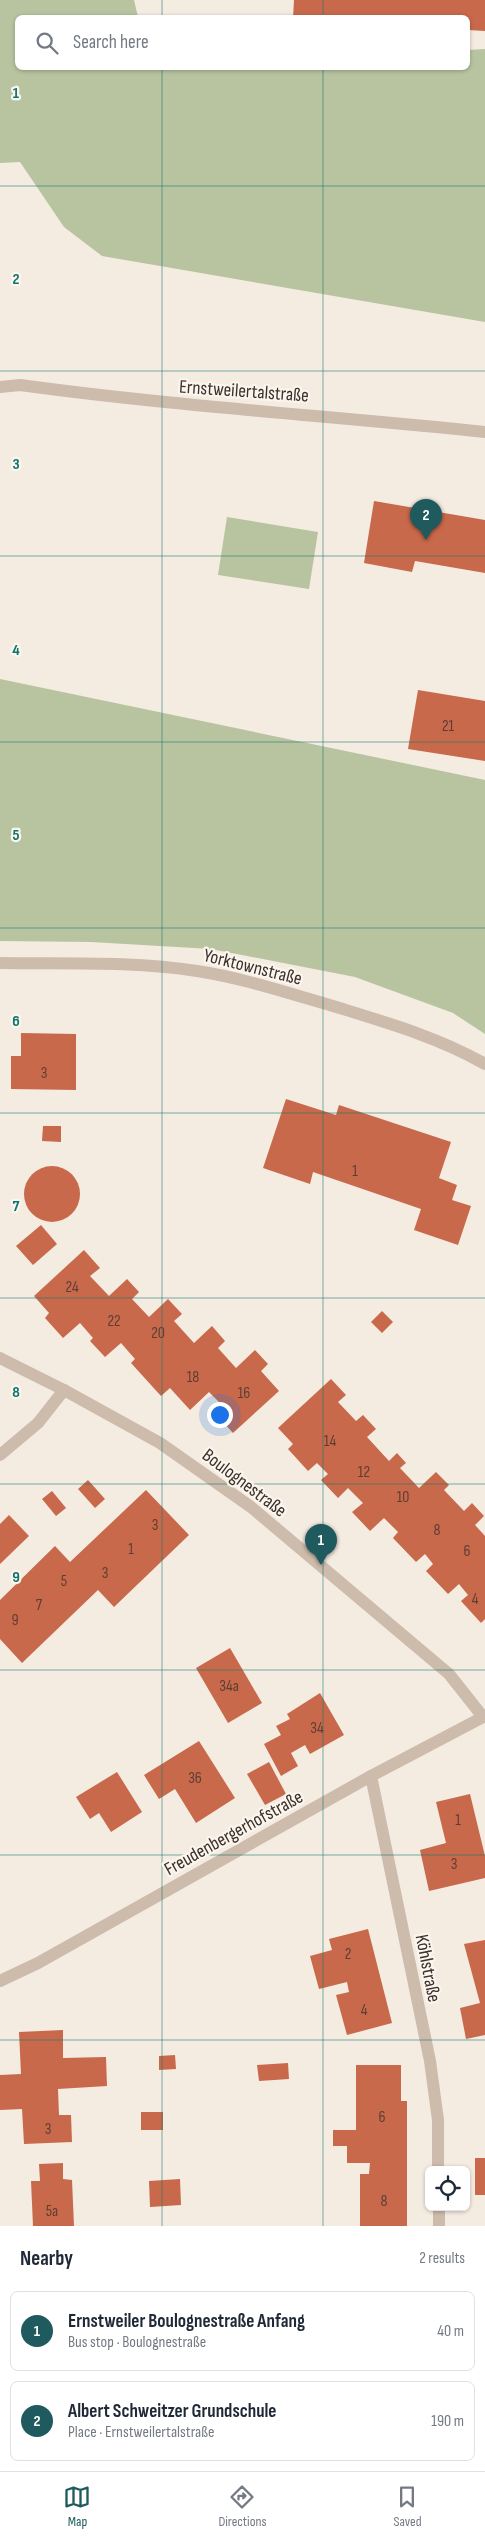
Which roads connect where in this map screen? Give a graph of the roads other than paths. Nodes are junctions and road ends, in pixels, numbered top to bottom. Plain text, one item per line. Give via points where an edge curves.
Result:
1 (0, 386) edge
2 (485, 432) edge
3 (0, 963) edge
4 (485, 1064) edge
5 (0, 1358) edge
6 (64, 1390) junction
7 (0, 1455) edge
8 (484, 1716) edge
9 (371, 1776) junction
10 (0, 1981) edge
11 (438, 2166) edge
12 (439, 2211) edge
13 (439, 2226) edge

1 - 2 street, Ernstweilertalstraße via 20,385 140,401
3 - 4 street, Yorktownstraße via 140,966 260,984 430,1038
5 - 6 street, Boulognestraße
6 - 7 street via 38,1424
6 - 8 street, Boulognestraße via 160,1444 251,1507 449,1674
8 - 9 street, Freudenbergerhofstraße
9 - 10 street, Freudenbergerhofstraße via 38,1963
9 - 11 street, Köhlstraße via 430,2061 438,2120
12 - 13 street

